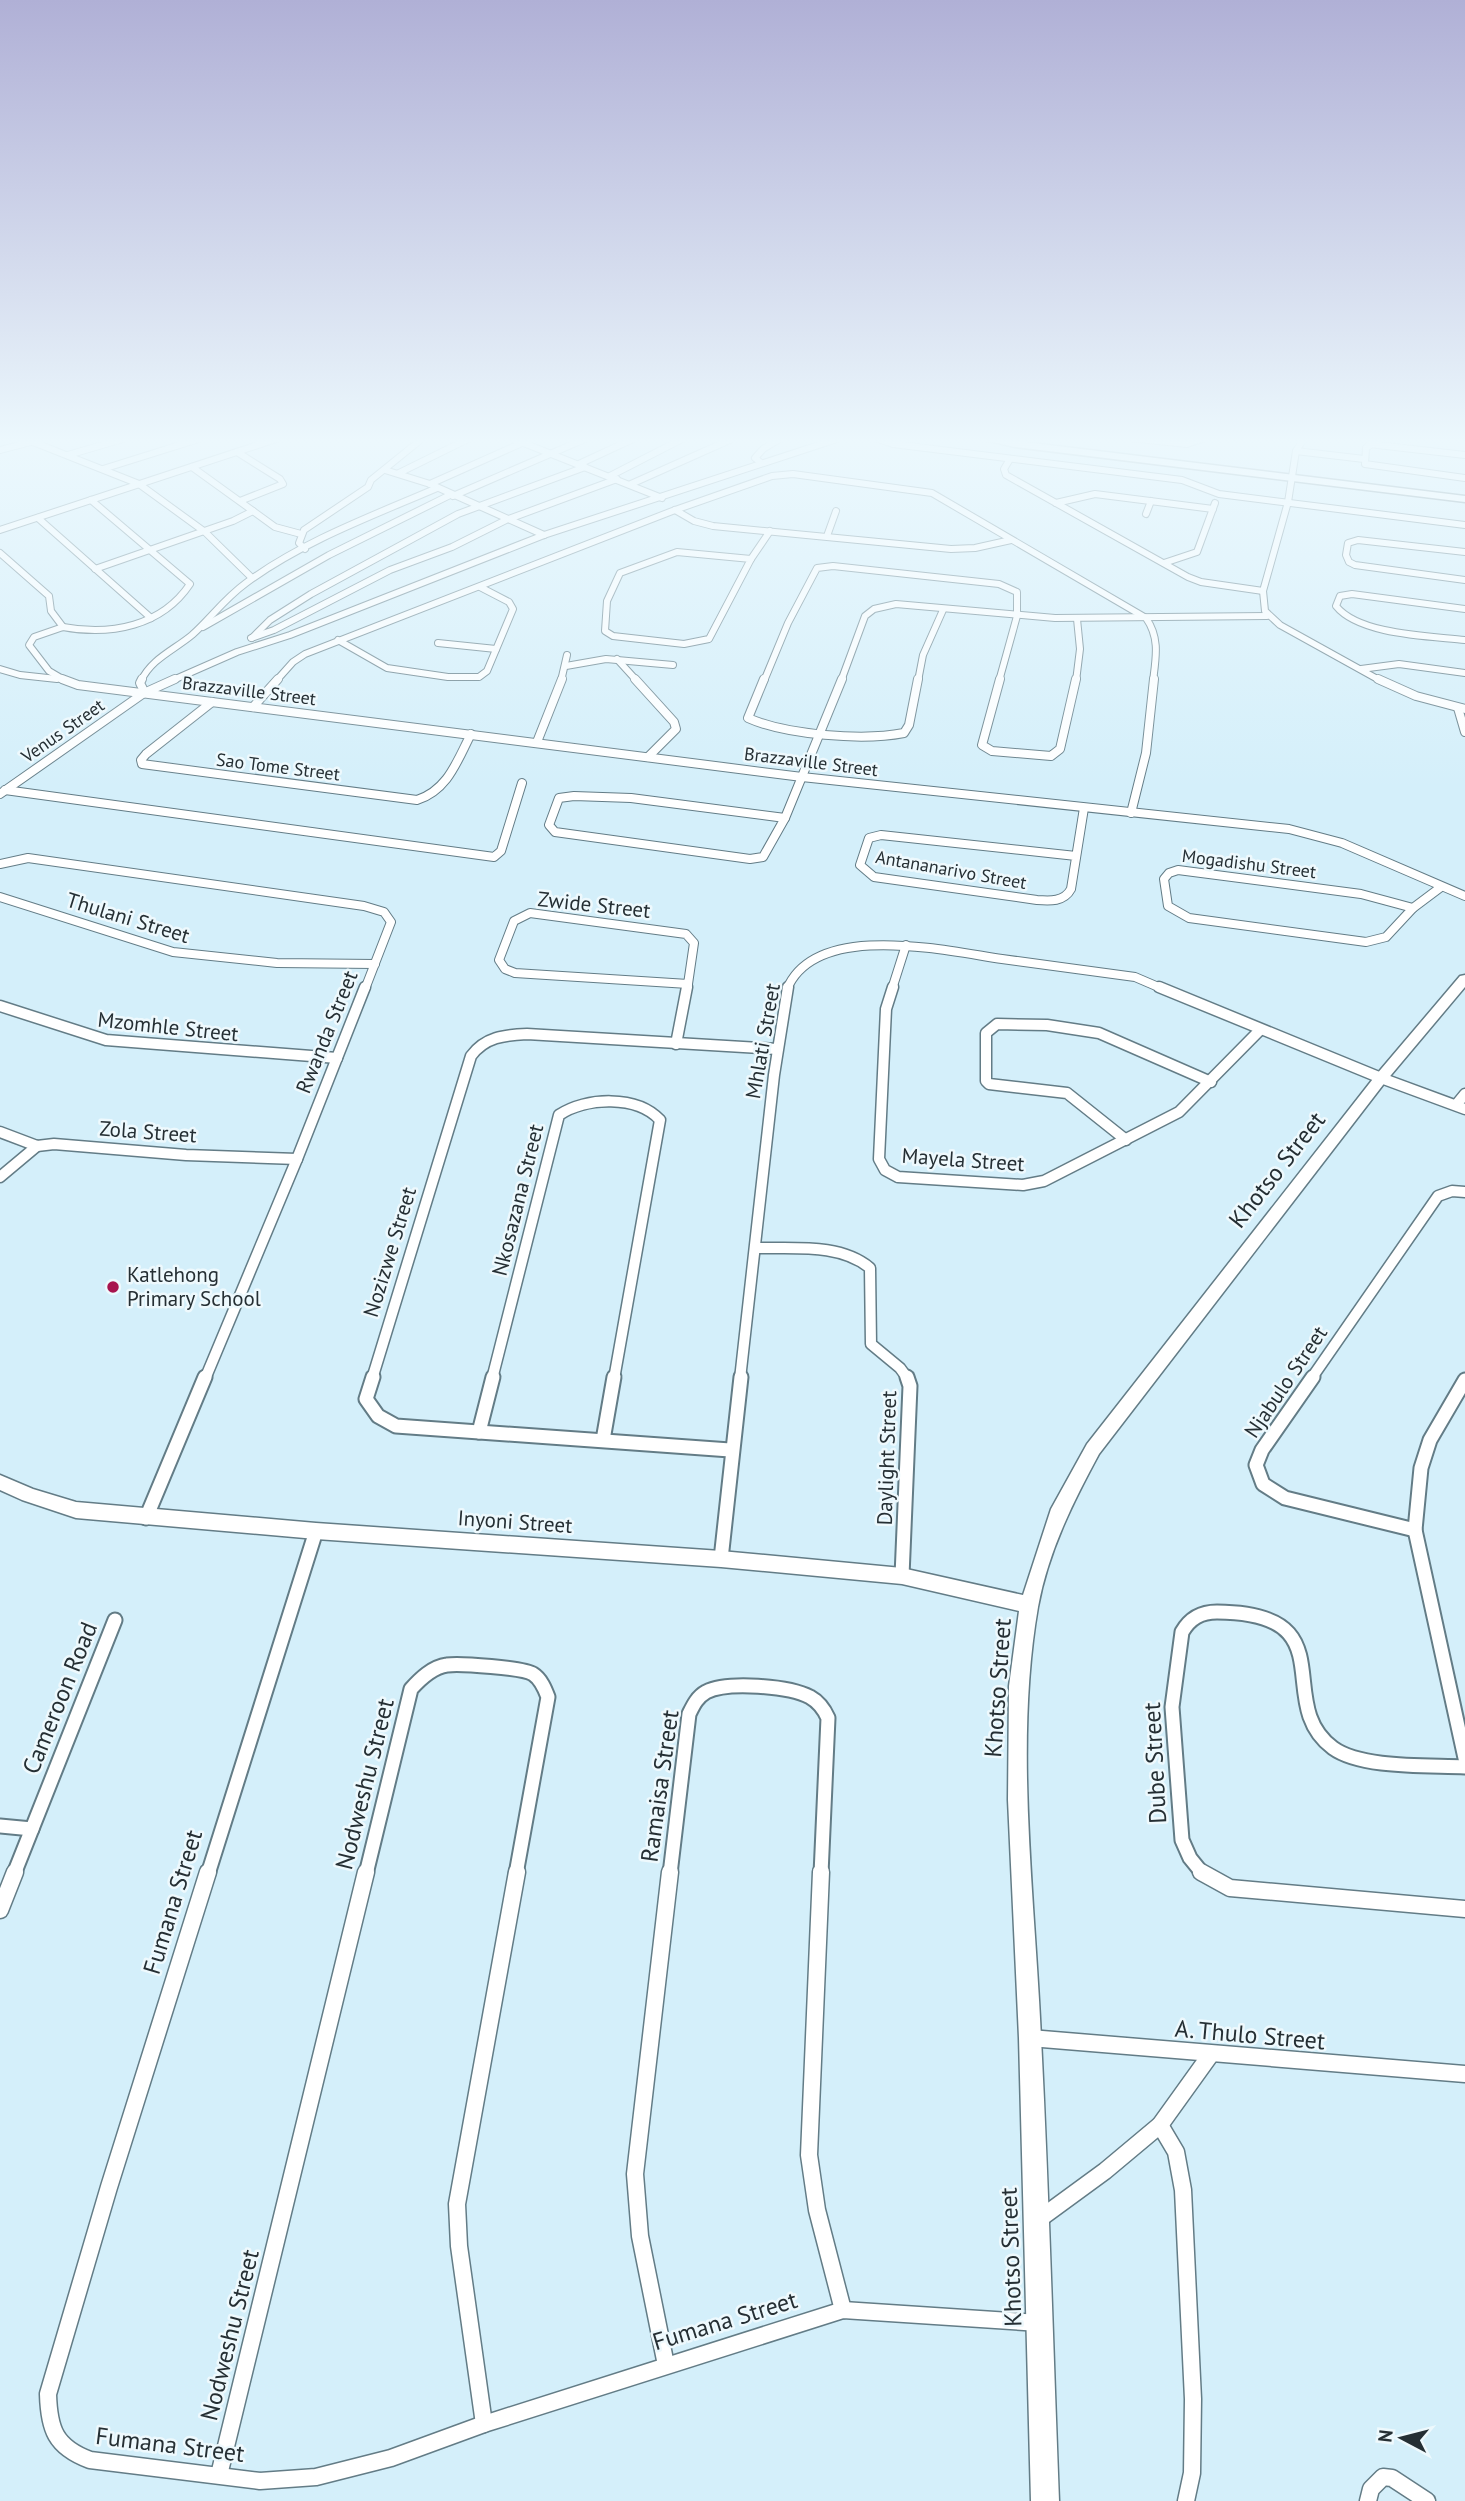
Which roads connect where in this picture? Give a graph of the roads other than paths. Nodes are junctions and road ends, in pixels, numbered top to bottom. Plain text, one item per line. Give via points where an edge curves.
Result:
1 (2, 555) edge
2 (79, 555) edge
3 (139, 555) edge
4 (155, 555) edge
5 (229, 555) edge
6 (295, 555) edge
7 (331, 555) edge
8 (384, 555) edge
9 (433, 555) edge
10 (494, 555) edge
11 (562, 555) edge
12 (673, 555) edge
13 (709, 555) edge
14 (754, 555) edge
15 (1036, 555) edge
16 (1149, 555) edge
17 (1189, 555) edge
18 (1273, 555) edge
19 (1346, 555) edge
20 (751, 559) junction
21 (1164, 563) junction
22 (95, 569) junction
23 (253, 578) junction
24 (1465, 580) edge
25 (480, 587) junction
26 (1263, 592) junction
27 (1465, 609) edge
28 (943, 610) junction
29 (1017, 616) junction
30 (1266, 616) junction
31 (152, 618) junction
32 (1146, 618) junction
33 (1077, 619) junction
34 (63, 627) junction
35 (196, 631) junction
36 (251, 638) junction
37 (338, 640) junction
38 (1465, 640) edge
39 (438, 643) dead end
40 (496, 649) junction
41 (237, 652) junction
42 (567, 655) dead end
43 (617, 659) junction
44 (673, 665) dead end
45 (566, 666) junction
46 (1361, 669) junction
47 (0, 670) edge
48 (1465, 673) edge
49 (60, 679) junction
50 (144, 693) junction
51 (212, 702) junction
52 (253, 707) junction
53 (1461, 709) edge
54 (1465, 732) edge
55 (822, 733) junction
56 (471, 734) junction
57 (537, 742) junction
58 (648, 757) junction
59 (802, 778) junction
60 (522, 783) dead end
61 (3, 792) edge
62 (1084, 808) junction
63 (1131, 813) junction
64 (785, 818) junction
65 (1076, 856) junction
66 (5, 862) edge
67 (1441, 887) junction
68 (1465, 896) edge
69 (0, 897) edge
70 (1413, 908) junction
71 (906, 945) junction
72 (375, 964) junction
73 (1465, 979) edge
74 (688, 984) junction
75 (0, 1006) edge
76 (1260, 1030) junction
77 (676, 1044) junction
78 (777, 1049) junction
79 (337, 1058) junction
80 (1381, 1079) junction
81 (1211, 1082) junction
82 (1465, 1094) edge
83 (1461, 1107) edge
84 (0, 1132) edge
85 (1126, 1140) junction
86 (37, 1146) junction
87 (297, 1159) junction
88 (0, 1177) edge
89 (1465, 1192) edge
90 (757, 1248) junction
91 (1465, 1380) edge
92 (479, 1432) junction
93 (603, 1440) junction
94 (730, 1450) junction
95 (0, 1482) edge
96 (146, 1518) junction
97 (1415, 1530) junction
98 (316, 1531) junction
99 (721, 1559) junction
100 (902, 1576) junction
101 (1029, 1605) junction
102 (115, 1620) dead end
103 (1465, 1758) edge
104 (1465, 1767) edge
105 (0, 1826) edge
106 (32, 1829) junction
107 (1465, 1909) edge
108 (0, 1910) edge
109 (1030, 2038) junction
110 (1212, 2054) junction
111 (1465, 2074) edge
112 (1160, 2125) junction
113 (1036, 2222) junction
114 (843, 2310) junction
115 (1040, 2323) junction
116 (666, 2365) junction
117 (484, 2424) junction
118 (219, 2475) junction
119 (1045, 2501) edge
120 (1186, 2501) edge
121 (1368, 2501) edge
122 (1427, 2501) edge

1 - 34 street via 49,596 51,611
2 - 22 street
3 - 22 street
4 - 31 street via 190,584 178,600
5 - 23 street
6 - 23 street
7 - 35 street
8 - 36 street via 310,594
9 - 36 street
10 - 41 street
11 - 25 street
12 - 20 street via 627,569 615,579 605,631 613,636 684,644 706,641
13 - 20 street
14 - 20 street
15 - 32 street
16 - 21 street
17 - 21 street
18 - 26 street
19 - 24 street via 1355,565
21 - 26 street via 1201,582
22 - 31 street
23 - 35 street via 212,611
25 - 37 street
25 - 40 street via 512,605
26 - 30 street
27 - 38 street via 1352,594 1340,596 1336,606 1355,623
28 - 29 street
28 - 55 street via 888,605 864,616
28 - 55 street via 923,655 904,733 887,738
29 - 33 street
29 - 33 street via 982,746 1046,757 1060,749 1081,638
29 - 55 street via 1017,592 1005,585 817,568 748,717 758,723
30 - 32 street
30 - 46 street
31 - 34 street via 110,631
32 - 33 street
32 - 63 street via 1155,631 1157,646 1146,752
34 - 49 street via 29,642 43,667
35 - 50 street via 141,677
36 - 41 street
37 - 40 street via 387,668 466,678 484,674
37 - 52 street via 299,657
39 - 40 street
41 - 50 street, Venus Street
42 - 45 street
43 - 44 street
43 - 45 street via 590,659
43 - 58 street via 674,722 676,729
45 - 57 street
46 - 48 street via 1399,664
46 - 53 street via 1403,693
47 - 49 street, Brazzaville Street
49 - 50 street, Brazzaville Street
50 - 51 street, Brazzaville Street
50 - 61 street, Venus Street
51 - 52 street, Brazzaville Street
51 - 56 street, Sao Tome Street via 146,754 142,764 417,800 438,792
52 - 56 street, Brazzaville Street
53 - 54 street
55 - 59 street
56 - 57 street, Brazzaville Street
57 - 58 street, Brazzaville Street
58 - 59 street, Brazzaville Street
59 - 62 street, Brazzaville Street
59 - 64 street
60 - 61 street via 494,857
62 - 63 street, Brazzaville Street
62 - 65 street, Antananarivo Street
63 - 67 street, Brazzaville Street via 1307,834 1354,848
64 - 64 street via 768,853 757,859 555,832 549,825 559,798 569,795
65 - 65 street, Antananarivo Street via 1069,893 1050,901 874,877 860,865 869,838 881,835
66 - 72 street, Rwanda Street via 28,858 375,908 391,922
67 - 68 street, Brazzaville Street
67 - 70 street, Mogadishu Street
69 - 72 street, Thulani Street via 173,952 277,963
70 - 70 street, Mogadishu Street via 1386,937 1359,941 1189,918 1168,906 1164,879 1178,870 1369,895
71 - 76 street, Mhlati Street via 1135,977
71 - 78 street, Mhlati Street via 863,945 837,951 801,970 788,987
71 - 85 street, Mayela Street via 886,1009 879,1159 885,1170 908,1179 1023,1185 1044,1181
72 - 79 street, Rwanda Street
73 - 80 street, Khotso Street
74 - 74 street, Zwide Street via 695,946 686,934 540,913 514,921 499,960 515,973
74 - 77 street, Zwide Street
75 - 79 street, Mzomhle Street via 106,1040
76 - 80 street, Mhlati Street
76 - 81 street, Mayela Street
77 - 78 street, Nozizwe Street
77 - 92 street, Nozizwe Street via 501,1035 482,1043 471,1056 366,1399 379,1420 396,1426
78 - 90 street, Mhlati Street
79 - 87 street, Rwanda Street
80 - 83 street
80 - 101 street, Khotso Street via 1093,1449 1060,1509
81 - 85 street, Mayela Street via 1179,1112
81 - 85 street via 1085,1030 997,1024 986,1033 989,1084 1067,1093
82 - 83 street
84 - 86 street, Zola Street
86 - 87 street, Zola Street
86 - 88 street
87 - 96 street, Rwanda Street
89 - 97 street, Njabulo Street via 1438,1196 1255,1465 1263,1484 1285,1498
90 - 94 street, Mhlati Street
90 - 100 street, Daylight Street via 845,1254 870,1268 872,1344 909,1378
91 - 97 street via 1427,1447
92 - 93 street, Nozizwe Street
92 - 93 street, Nkosazana Street via 559,1115 580,1103 642,1106 660,1120
93 - 94 street, Nozizwe Street
94 - 99 street, Mhlati Street
95 - 96 street, Inyoni Street via 76,1510
96 - 98 street, Inyoni Street
97 - 103 street
98 - 99 street, Inyoni Street
98 - 118 street, Fumana Street via 48,2394 55,2437 77,2456
99 - 100 street, Inyoni Street
100 - 101 street, Inyoni Street
101 - 109 street, Khotso Street via 1019,1686 1018,1800
102 - 106 street, Cameroon Road
104 - 107 street, Dube Street via 1368,1759 1334,1749 1314,1727 1300,1653 1291,1633 1273,1621 1223,1612 1195,1616 1186,1623 1172,1707 1182,1840 1197,1872 1230,1888
105 - 106 street
106 - 108 street, Cameroon Road
109 - 110 street, A. Thulo Street
109 - 113 street, Khotso Street
110 - 111 street, A. Thulo Street
110 - 112 street
112 - 113 street
112 - 120 street via 1176,2152 1183,2190 1193,2399 1192,2473
113 - 115 street, Khotso Street
114 - 115 street, Fumana Street
114 - 116 street, Fumana Street
114 - 116 street, Ramaisa Street via 817,2210 809,2155 828,1718 815,1699 803,1693 715,1689 699,1698 689,1714 635,2174 640,2236
115 - 119 street, Khotso Street
116 - 117 street, Fumana Street
117 - 118 street, Fumana Street via 391,2458 316,2477 260,2481
117 - 118 street, Nodweshu Street via 457,2204 548,1697 538,1678 525,1671 445,1665 423,1676 411,1689
121 - 122 street via 1371,2489 1383,2477

